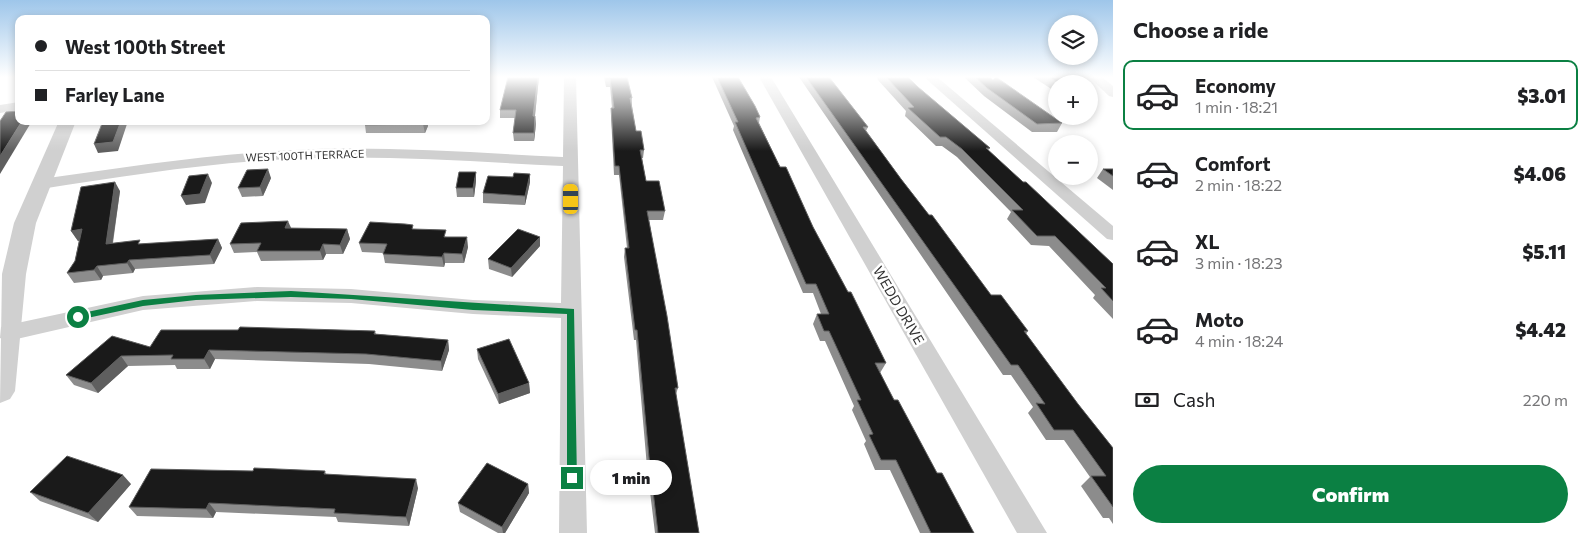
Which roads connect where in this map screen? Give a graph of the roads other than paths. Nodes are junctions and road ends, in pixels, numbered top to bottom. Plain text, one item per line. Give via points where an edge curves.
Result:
1 (570, 102) edge
2 (780, 102) edge
3 (959, 102) edge
4 (15, 107) edge
5 (0, 109) edge
6 (66, 125) edge
7 (570, 162) junction
8 (41, 184) junction
9 (1113, 236) edge
10 (571, 311) junction
11 (8, 334) junction
12 (0, 390) edge
13 (573, 533) edge
14 (1034, 533) edge

1 - 7 street
2 - 14 street, WEDD DRIVE
3 - 9 street
4 - 5 street
6 - 8 street
7 - 8 street, WEST 100TH TERRACE via 405,153 302,154 174,164
7 - 10 street
8 - 11 street via 26,223 14,274
10 - 11 street via 473,307 351,296 257,294 143,303
10 - 13 street
11 - 12 street

